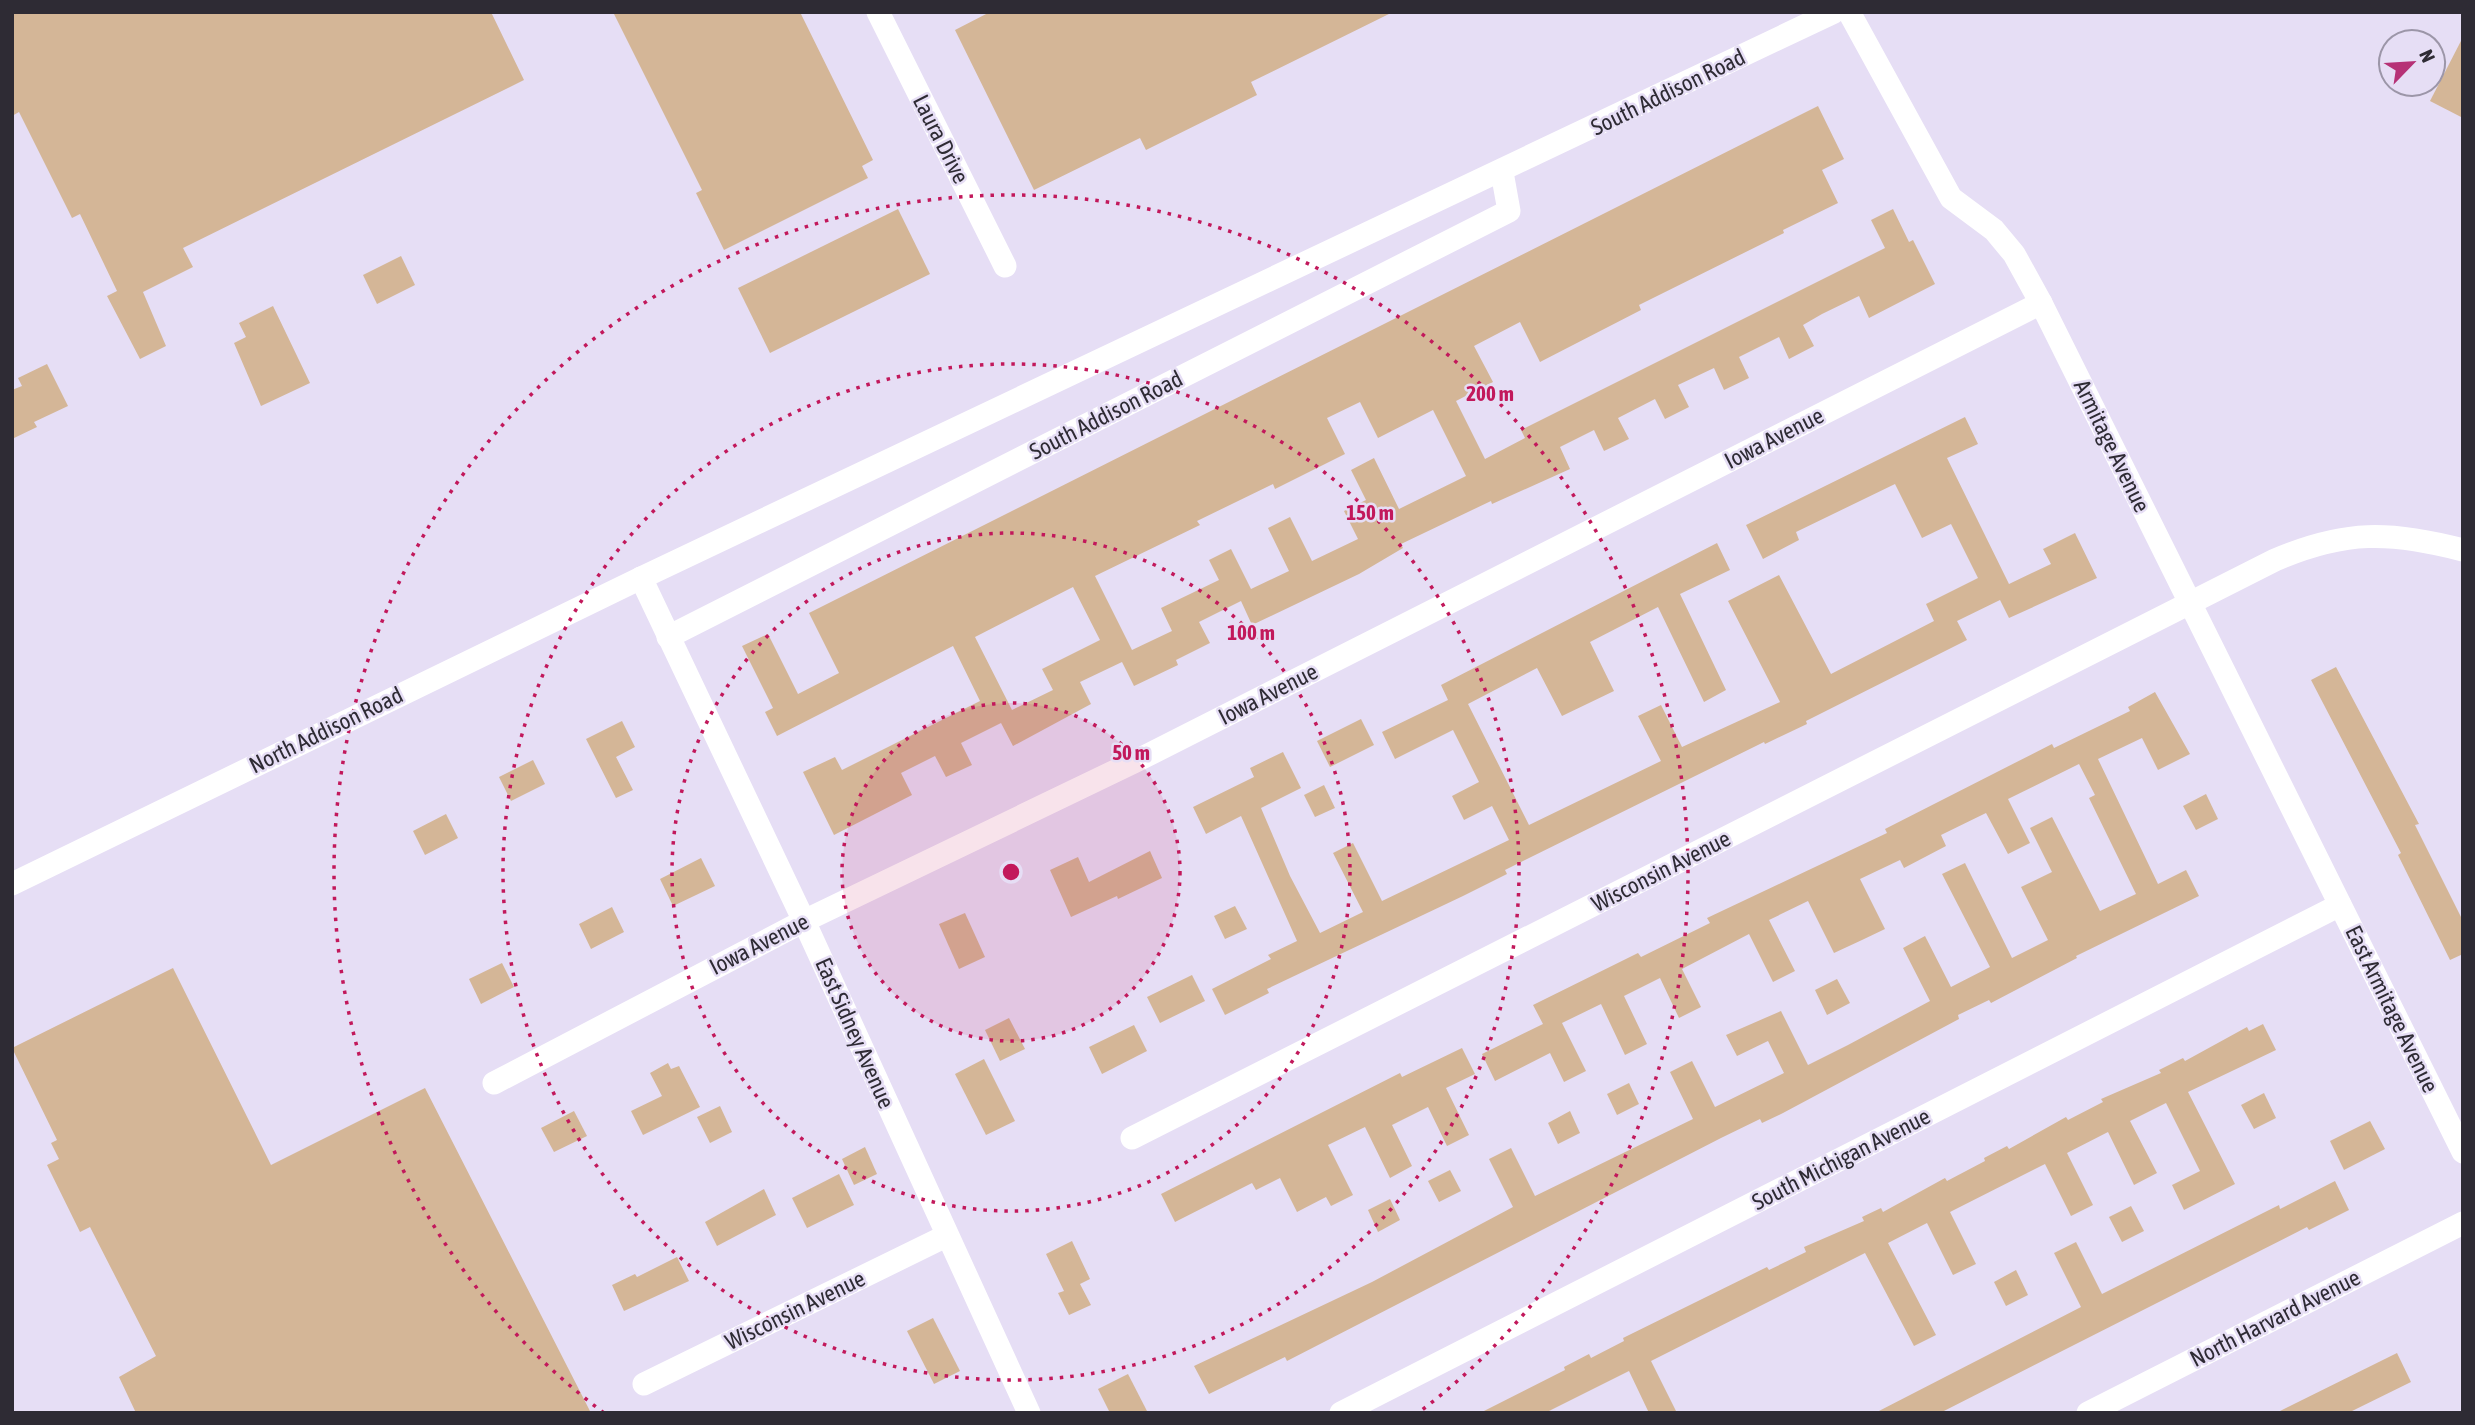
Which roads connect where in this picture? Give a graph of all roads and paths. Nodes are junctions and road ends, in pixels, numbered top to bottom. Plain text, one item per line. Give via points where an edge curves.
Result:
1 (877, 12) edge
2 (1834, 12) edge
3 (1849, 12) edge
4 (1502, 172) junction
5 (1004, 266) dead end
6 (2041, 303) junction
7 (2463, 550) edge
8 (641, 578) junction
9 (2190, 605) junction
10 (668, 637) junction
11 (12, 884) edge
12 (2340, 905) junction
13 (804, 920) junction
14 (494, 1083) dead end
15 (1132, 1138) dead end
16 (2463, 1152) edge
17 (2463, 1223) edge
18 (946, 1236) junction
19 (644, 1384) dead end
20 (1029, 1413) edge
21 (1341, 1413) edge
22 (2088, 1413) edge

1 - 5 street, Laura Drive
2 - 4 street, South Addison Road
3 - 6 street, Armitage Avenue via 1951,198 1994,230 2014,254
4 - 8 street, South Addison Road
4 - 10 street, South Addison Road via 1508,211
6 - 9 street, Armitage Avenue
6 - 13 street, Iowa Avenue via 1159,749
7 - 9 street, Wisconsin Avenue via 2402,536 2310,545
8 - 10 street, East Sidney Avenue
8 - 11 street, North Addison Road
9 - 12 street, Armitage Avenue
9 - 15 street, Wisconsin Avenue
10 - 13 street, East Sidney Avenue
12 - 16 street, East Armitage Avenue
12 - 21 street, South Michigan Avenue
13 - 14 street, Iowa Avenue
13 - 18 street, East Sidney Avenue
17 - 22 street, North Harvard Avenue
18 - 19 street, Wisconsin Avenue
18 - 20 street, East Sidney Avenue

